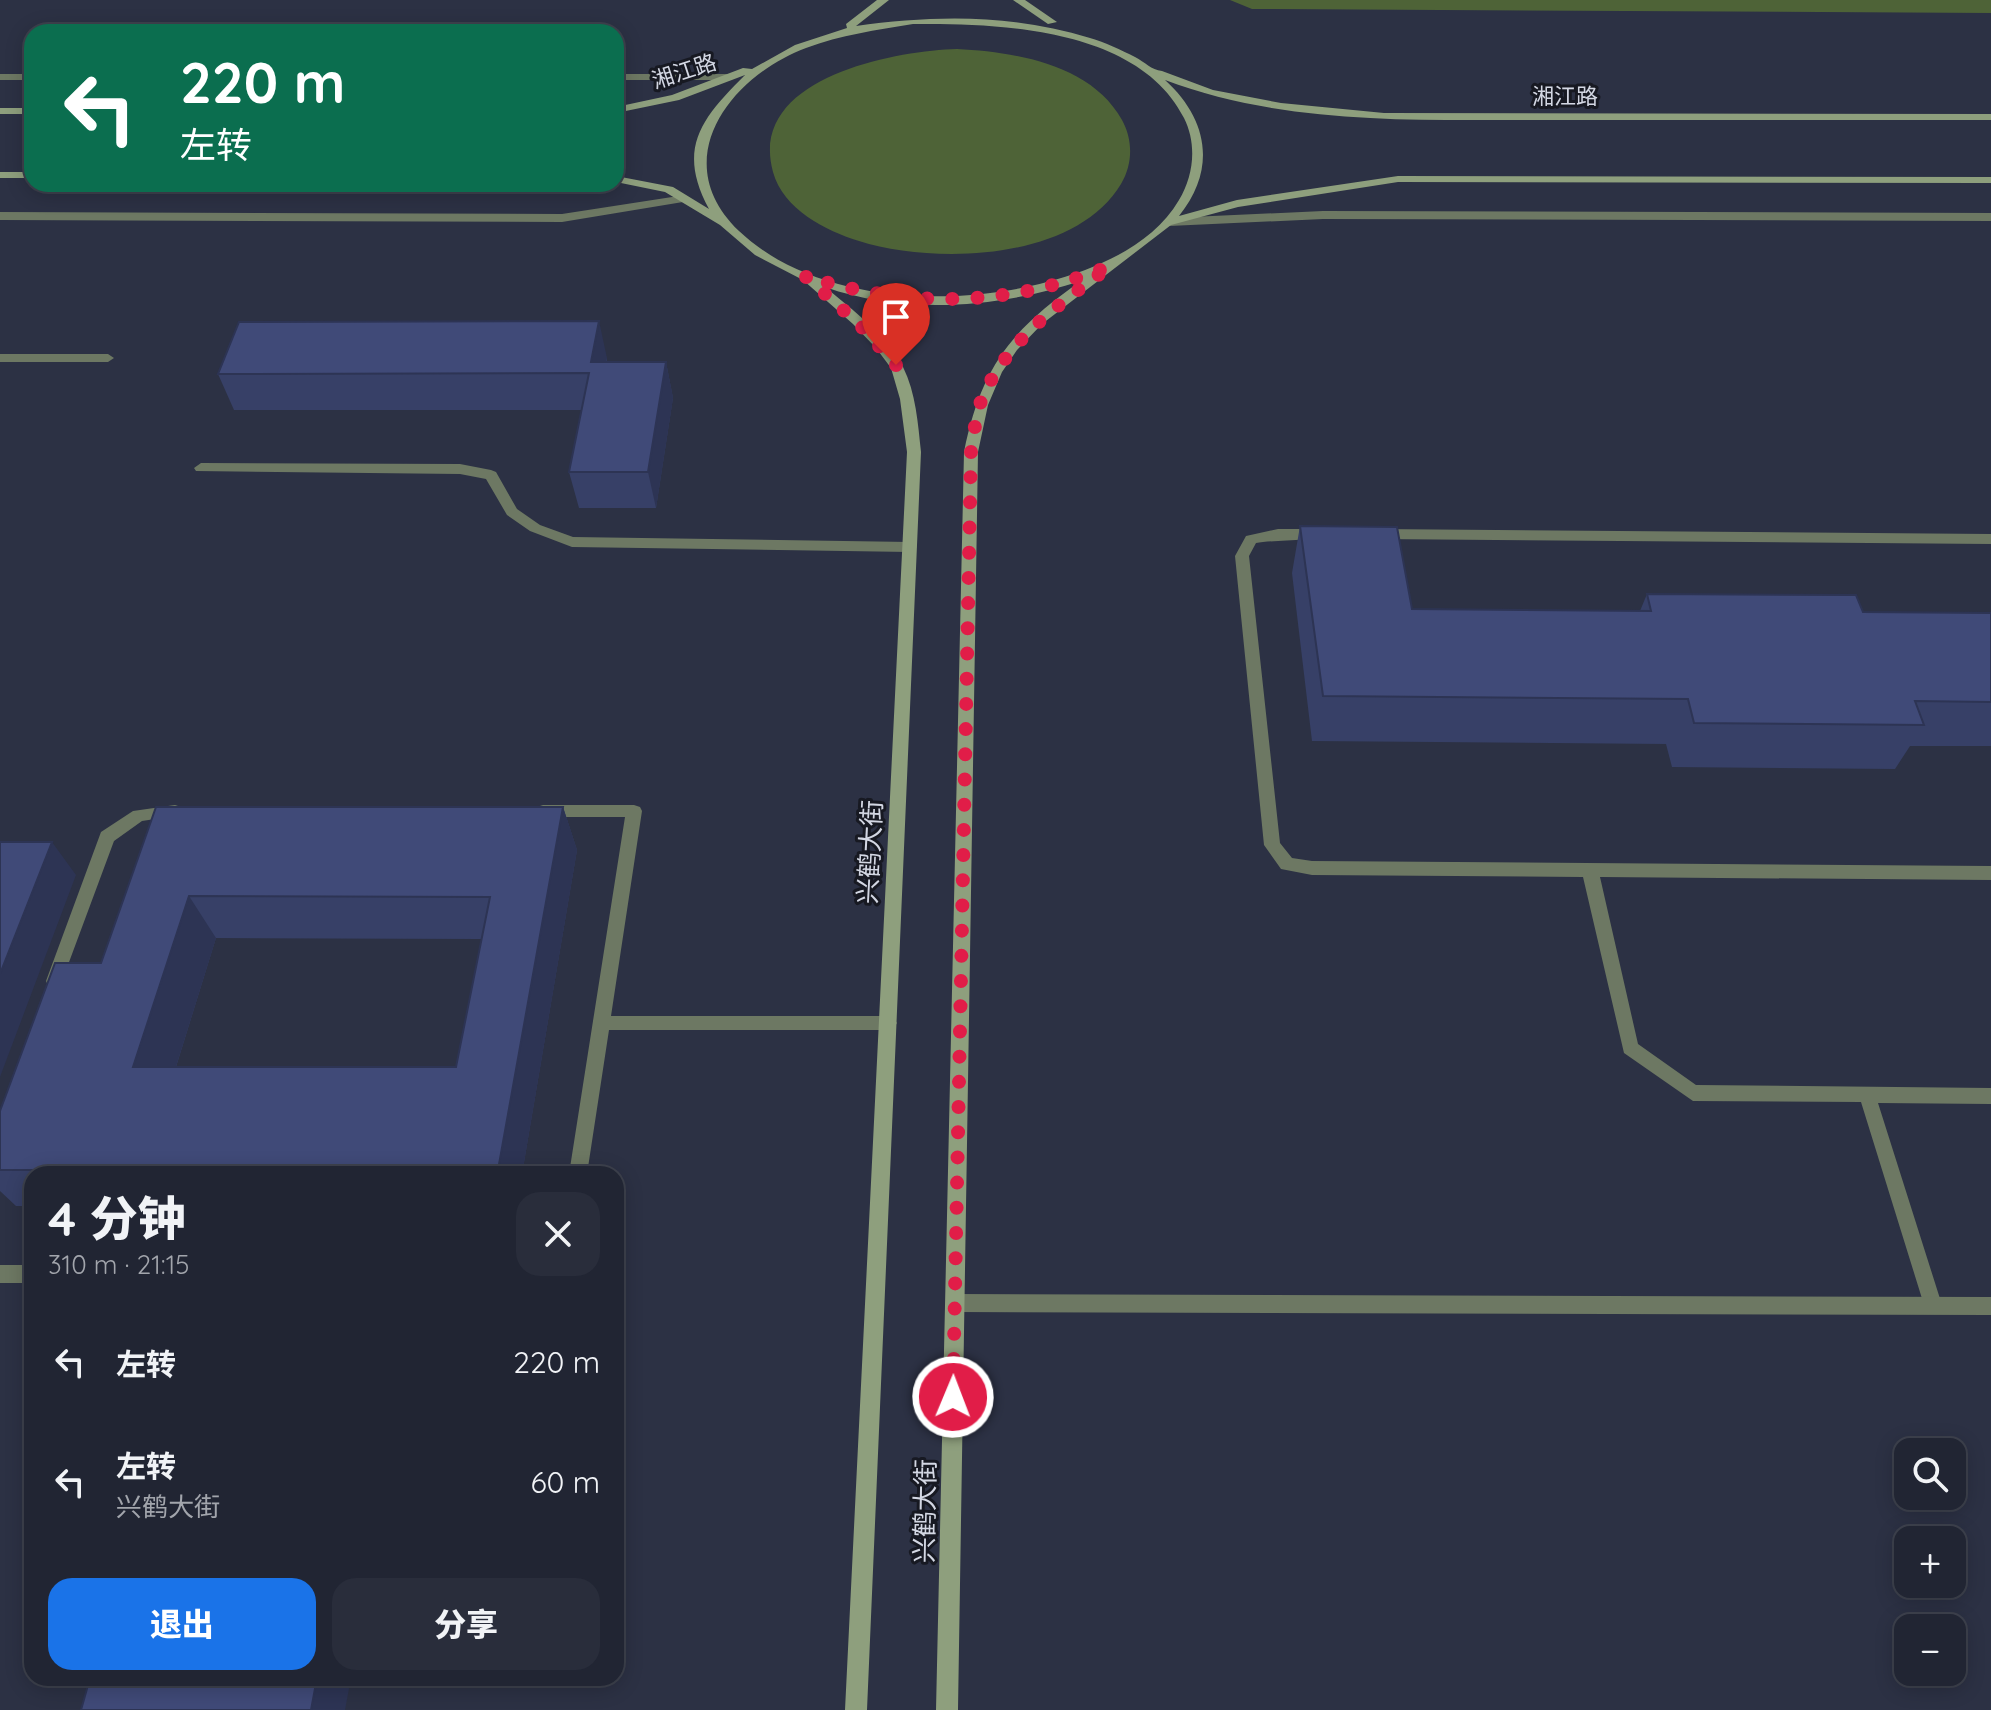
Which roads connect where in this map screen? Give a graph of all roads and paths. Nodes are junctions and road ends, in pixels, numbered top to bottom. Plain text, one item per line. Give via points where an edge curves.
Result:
1 (884, 0) edge
2 (1018, 0) edge
3 (848, 28) junction
4 (1067, 31) junction
5 (764, 64) junction
6 (1145, 68) junction
7 (0, 77) edge
8 (24, 77) edge
9 (624, 77) edge
10 (731, 77) junction
11 (624, 108) edge
12 (0, 111) edge
13 (24, 111) edge
14 (1991, 117) edge
15 (0, 175) edge
16 (24, 175) edge
17 (1991, 180) edge
18 (624, 181) edge
19 (685, 199) junction
20 (0, 216) edge
21 (1991, 217) edge
22 (1169, 222) junction
23 (727, 225) junction
24 (1110, 266) junction
25 (805, 276) junction
26 (0, 358) edge
27 (108, 358) dead end
28 (201, 468) dead end
29 (1991, 539) edge
30 (910, 547) junction
31 (196, 811) edge
32 (524, 811) edge
33 (1590, 870) junction
34 (1991, 873) edge
35 (48, 998) edge
36 (601, 1023) junction
37 (888, 1023) junction
38 (1867, 1095) junction
39 (1991, 1096) edge
40 (579, 1166) edge
41 (0, 1274) edge
42 (24, 1274) edge
43 (955, 1303) junction
44 (1933, 1305) junction
45 (1991, 1306) edge
46 (856, 1710) edge
47 (947, 1710) edge

1 - 3 main road
2 - 4 main road
3 - 4 main road via 910,17 964,15
3 - 5 main road
4 - 6 main road
5 - 10 main road, 湘江路
5 - 23 main road via 723,99 702,140 703,183
6 - 14 main road, 湘江路 via 1210,93 1384,116
6 - 22 main road via 1181,104 1198,145 1191,189
7 - 8 street
9 - 10 street
10 - 11 main road, 湘江路 via 675,98
12 - 13 main road
15 - 16 main road
17 - 22 main road via 1398,179 1237,204
18 - 19 main road via 669,189
19 - 20 street via 562,218
19 - 23 main road
21 - 22 street via 1323,215
22 - 24 main road
23 - 25 main road via 774,262
24 - 25 main road via 1040,290 960,301 879,296
24 - 43 main road, 兴鹤大街 via 1037,322 1002,360 980,405 971,452
25 - 30 main road, 兴鹤大街 via 896,365 908,400 914,452
26 - 27 street
28 - 30 street via 460,469 491,475 512,512 535,528 572,542
29 - 33 street via 1349,534 1251,539 1242,556 1272,845 1287,864
30 - 37 main road, 兴鹤大街
31 - 35 street via 139,815 107,837
32 - 36 street via 634,811
33 - 34 street
33 - 38 street via 1630,1048 1693,1093
36 - 37 street
36 - 40 street
37 - 46 main road, 兴鹤大街
38 - 39 street
38 - 44 street
41 - 42 street
43 - 44 street
43 - 47 main road, 兴鹤大街
44 - 45 street

